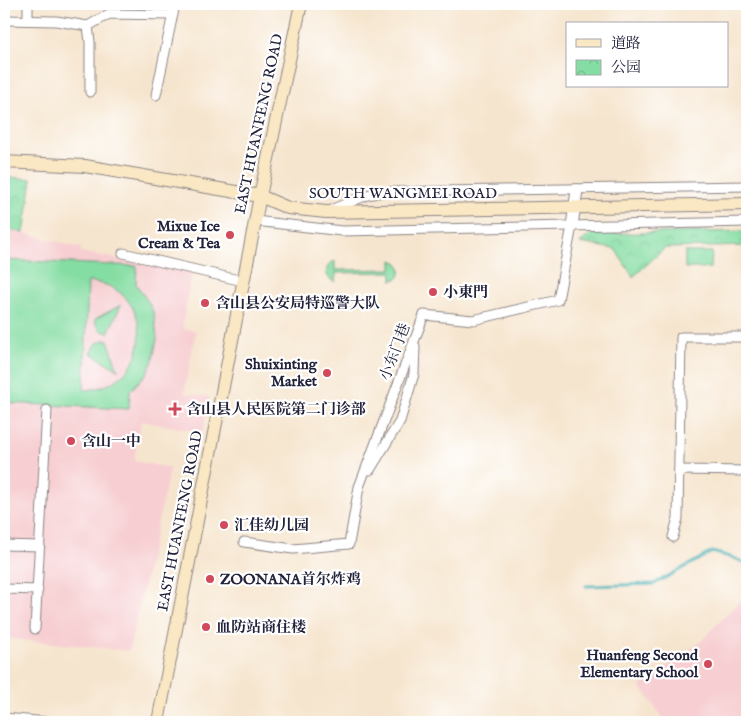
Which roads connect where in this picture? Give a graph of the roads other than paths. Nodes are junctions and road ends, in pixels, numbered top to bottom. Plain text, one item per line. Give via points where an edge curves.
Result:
1 (28, 4) edge
2 (109, 4) edge
3 (175, 4) edge
4 (301, 4) edge
5 (109, 14) junction
6 (172, 15) junction
7 (4, 20) edge
8 (28, 20) junction
9 (88, 26) junction
10 (90, 92) dead end
11 (156, 95) dead end
12 (4, 162) edge
13 (747, 186) edge
14 (577, 190) junction
15 (260, 196) junction
16 (747, 204) edge
17 (574, 208) junction
18 (326, 212) junction
19 (255, 221) junction
20 (747, 222) edge
21 (572, 226) junction
22 (123, 253) dead end
23 (243, 281) junction
24 (416, 337) junction
25 (747, 337) edge
26 (48, 410) dead end
27 (679, 470) junction
28 (747, 472) edge
29 (359, 487) junction
30 (673, 537) dead end
31 (244, 542) dead end
32 (4, 545) edge
33 (40, 546) junction
34 (4, 589) edge
35 (38, 590) junction
36 (35, 630) dead end
37 (4, 718) edge
38 (48, 722) edge
39 (158, 722) edge

1 - 8 street
2 - 5 street
3 - 6 street
4 - 15 main road, EAST HUANFENG ROAD
5 - 6 street
5 - 9 street
6 - 11 street
7 - 8 street
8 - 9 street
9 - 10 street
12 - 15 main road, SOUTH WANGMEI ROAD via 85,166
13 - 14 street
14 - 17 street
14 - 18 street via 382,192
15 - 18 main road, SOUTH WANGMEI ROAD via 288,208
15 - 19 main road, EAST HUANFENG ROAD
16 - 17 main road, SOUTH WANGMEI ROAD
17 - 18 main road, SOUTH WANGMEI ROAD
17 - 21 street
19 - 21 street via 342,231
19 - 23 main road, EAST HUANFENG ROAD
20 - 21 street
21 - 24 street, 小东门巷 via 558,300 473,320 424,315
22 - 23 street
23 - 39 main road, EAST HUANFENG ROAD
24 - 29 street, 小东门巷
24 - 29 street via 414,374 400,422
25 - 27 street via 682,337
26 - 33 street
27 - 28 street
27 - 30 street via 678,518
29 - 31 street, 小东门巷 via 349,544 293,549
32 - 33 street
33 - 35 street
34 - 35 street
35 - 36 street
37 - 38 street

